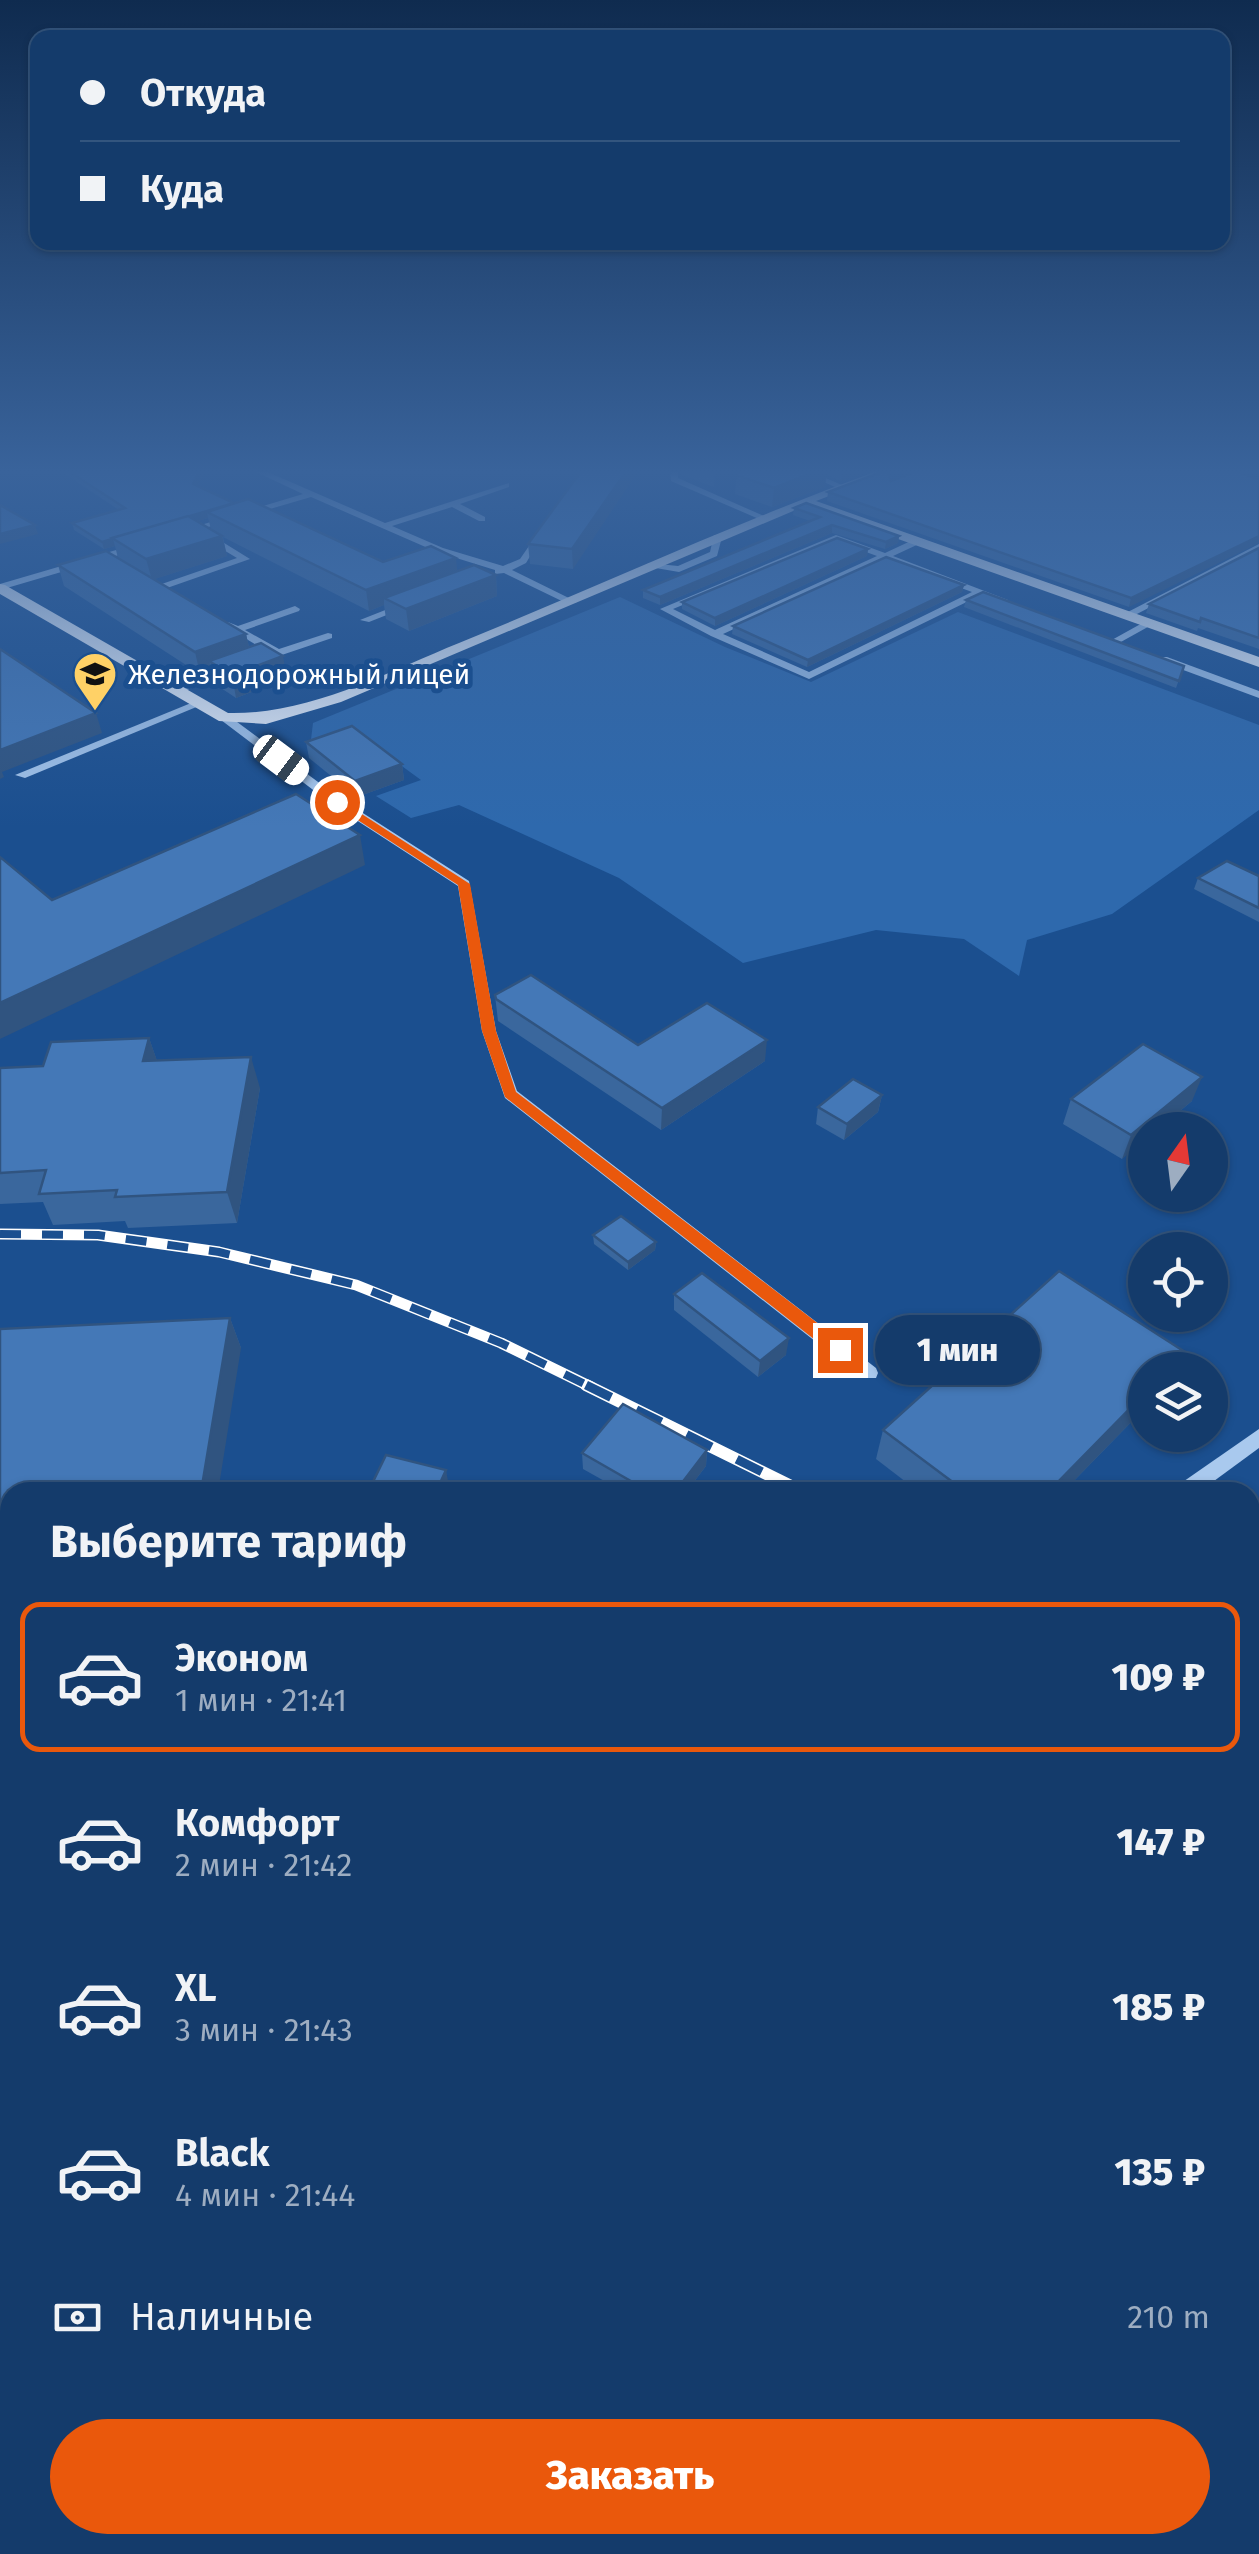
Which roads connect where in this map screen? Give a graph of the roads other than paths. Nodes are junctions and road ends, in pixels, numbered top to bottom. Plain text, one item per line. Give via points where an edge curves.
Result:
1 (2, 589) edge
2 (161, 589) edge
3 (551, 589) edge
4 (600, 589) edge
5 (713, 589) edge
6 (812, 589) edge
7 (972, 589) edge
8 (1056, 589) edge
9 (1176, 589) edge
10 (980, 592) junction
11 (418, 601) edge
12 (572, 602) junction
13 (1014, 604) edge
14 (190, 605) edge
15 (295, 609) dead end
16 (1129, 614) junction
17 (365, 620) dead end
18 (221, 622) edge
19 (1150, 623) junction
20 (237, 630) junction
21 (715, 634) junction
22 (1098, 635) edge
23 (328, 636) dead end
24 (1115, 641) junction
25 (1133, 648) edge
26 (278, 653) junction
27 (1151, 655) edge
28 (1259, 662) edge
29 (178, 690) junction
30 (1259, 695) edge
31 (200, 703) junction
32 (225, 718) junction
33 (21, 775) dead end
34 (869, 1373) dead end
35 (1259, 1438) edge
36 (1198, 1482) edge

1 - 29 main road
2 - 14 street
3 - 12 street
4 - 12 main road
5 - 21 street via 665,609
6 - 21 street
7 - 10 street
8 - 16 main road
9 - 16 street
10 - 13 street
10 - 21 street via 808,676
11 - 17 street
12 - 32 main road via 335,699 266,719
15 - 20 street
16 - 19 main road
18 - 20 street
19 - 24 street
19 - 28 main road
20 - 26 street
22 - 24 street
23 - 26 street
24 - 25 street
26 - 29 street
27 - 30 street
29 - 31 main road
31 - 32 main road
31 - 33 street
32 - 34 street via 337,802 464,884 489,1031 510,1094
35 - 36 street

